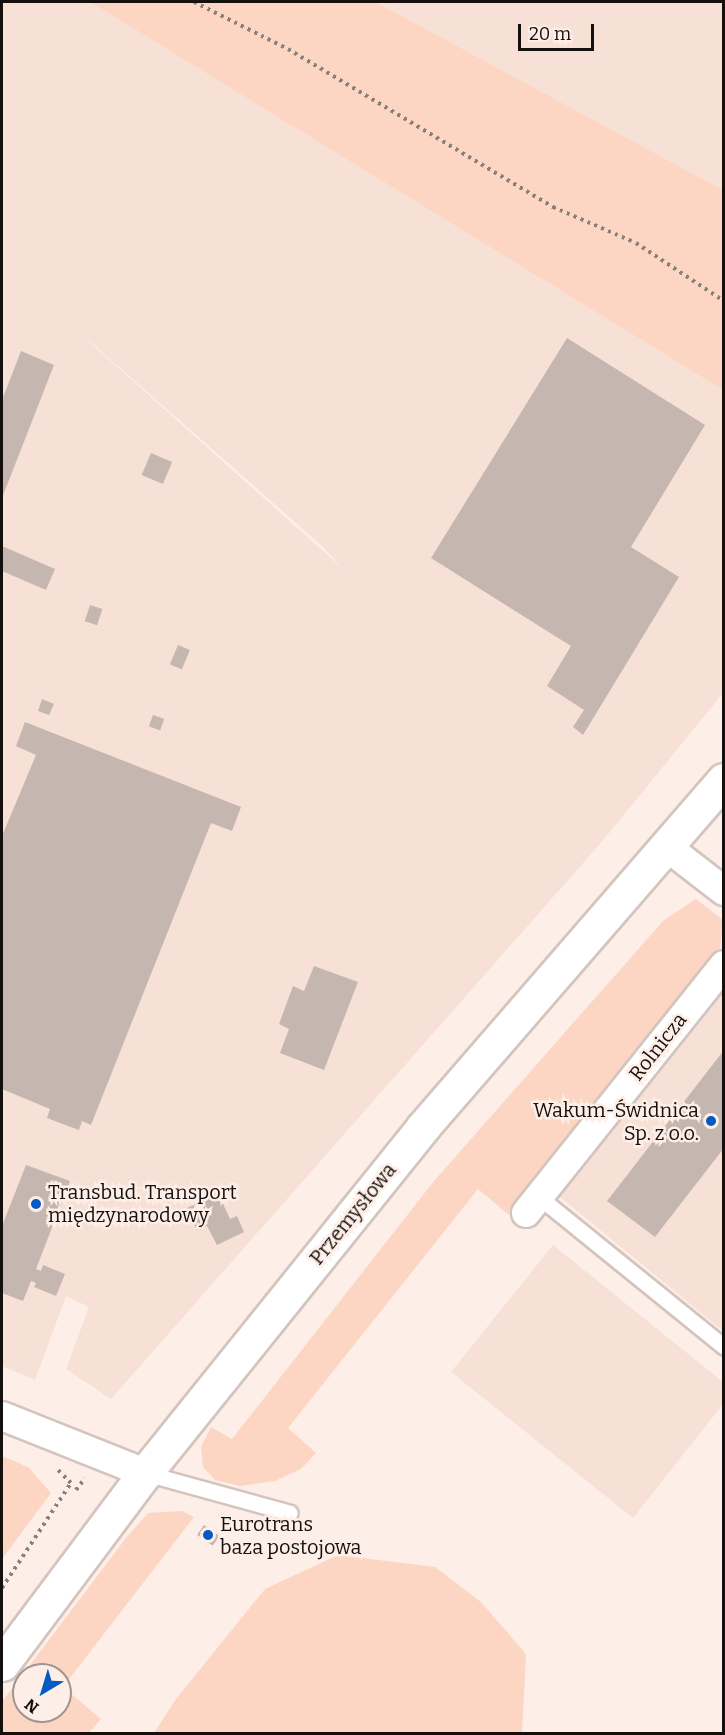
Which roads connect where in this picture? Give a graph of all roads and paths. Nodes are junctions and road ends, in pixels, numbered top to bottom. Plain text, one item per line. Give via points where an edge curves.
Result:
1 (194, 2) edge
2 (723, 301) edge
3 (723, 780) edge
4 (667, 847) junction
5 (723, 891) edge
6 (723, 965) edge
7 (533, 1205) joint
8 (723, 1347) edge
9 (2, 1416) edge
10 (145, 1473) junction
11 (70, 1483) dead end
12 (290, 1513) dead end
13 (2, 1588) edge
14 (2, 1664) edge

1 - 2 path via 288,49 553,207 636,243
3 - 4 main road, Przemysłowa
4 - 5 street
4 - 10 main road, Przemysłowa via 423,1127
6 - 7 street, Rolnicza
7 - 8 lane
9 - 10 street
10 - 12 lane
10 - 14 main road, Przemysłowa
11 - 13 path

